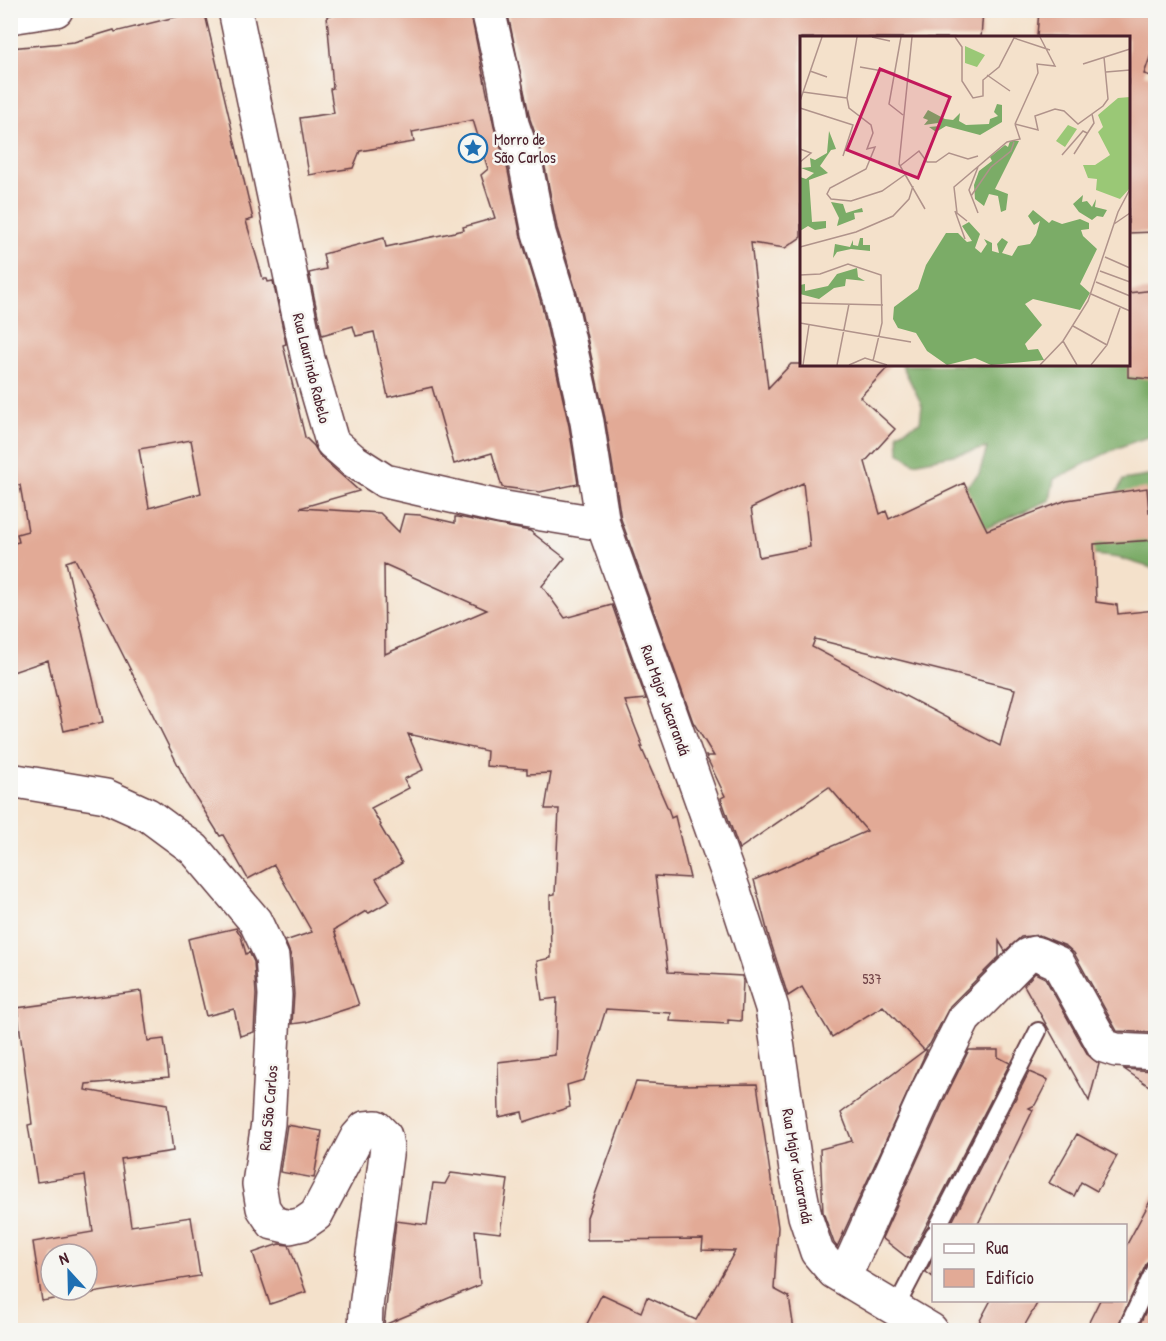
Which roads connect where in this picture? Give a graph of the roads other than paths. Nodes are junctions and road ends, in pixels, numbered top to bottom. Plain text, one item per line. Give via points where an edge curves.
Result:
1 (56, 10) edge
2 (235, 10) edge
3 (488, 10) edge
4 (10, 17) edge
5 (603, 524) junction
6 (10, 780) edge
7 (1038, 1031) dead end
8 (1155, 1052) edge
9 (939, 1224) edge
10 (932, 1235) edge
11 (1155, 1267) edge
12 (844, 1278) junction
13 (895, 1309) junction
14 (365, 1330) edge
15 (931, 1330) edge
16 (1126, 1330) edge

1 - 4 street
2 - 5 street, Rua Laurindo Rabelo via 308,359 332,442 385,481 499,507
3 - 5 street, Rua Major Jacarandá via 512,124 560,301 587,422
5 - 12 street, Rua Major Jacarandá via 772,1008 805,1215 817,1252
6 - 14 street, Rua São Carlos via 106,796 148,815 194,849 255,921 272,957 275,995 268,1123 259,1184 263,1208 273,1223 290,1227 316,1215 357,1137 366,1128 376,1127 385,1136 387,1146
7 - 9 lane
8 - 12 street via 1104,1046 1058,963 1034,953 1027,956 964,1019
10 - 13 lane
11 - 16 lane
12 - 13 street, Rua Major Jacarandá
13 - 15 street, Rua Major Jacarandá

